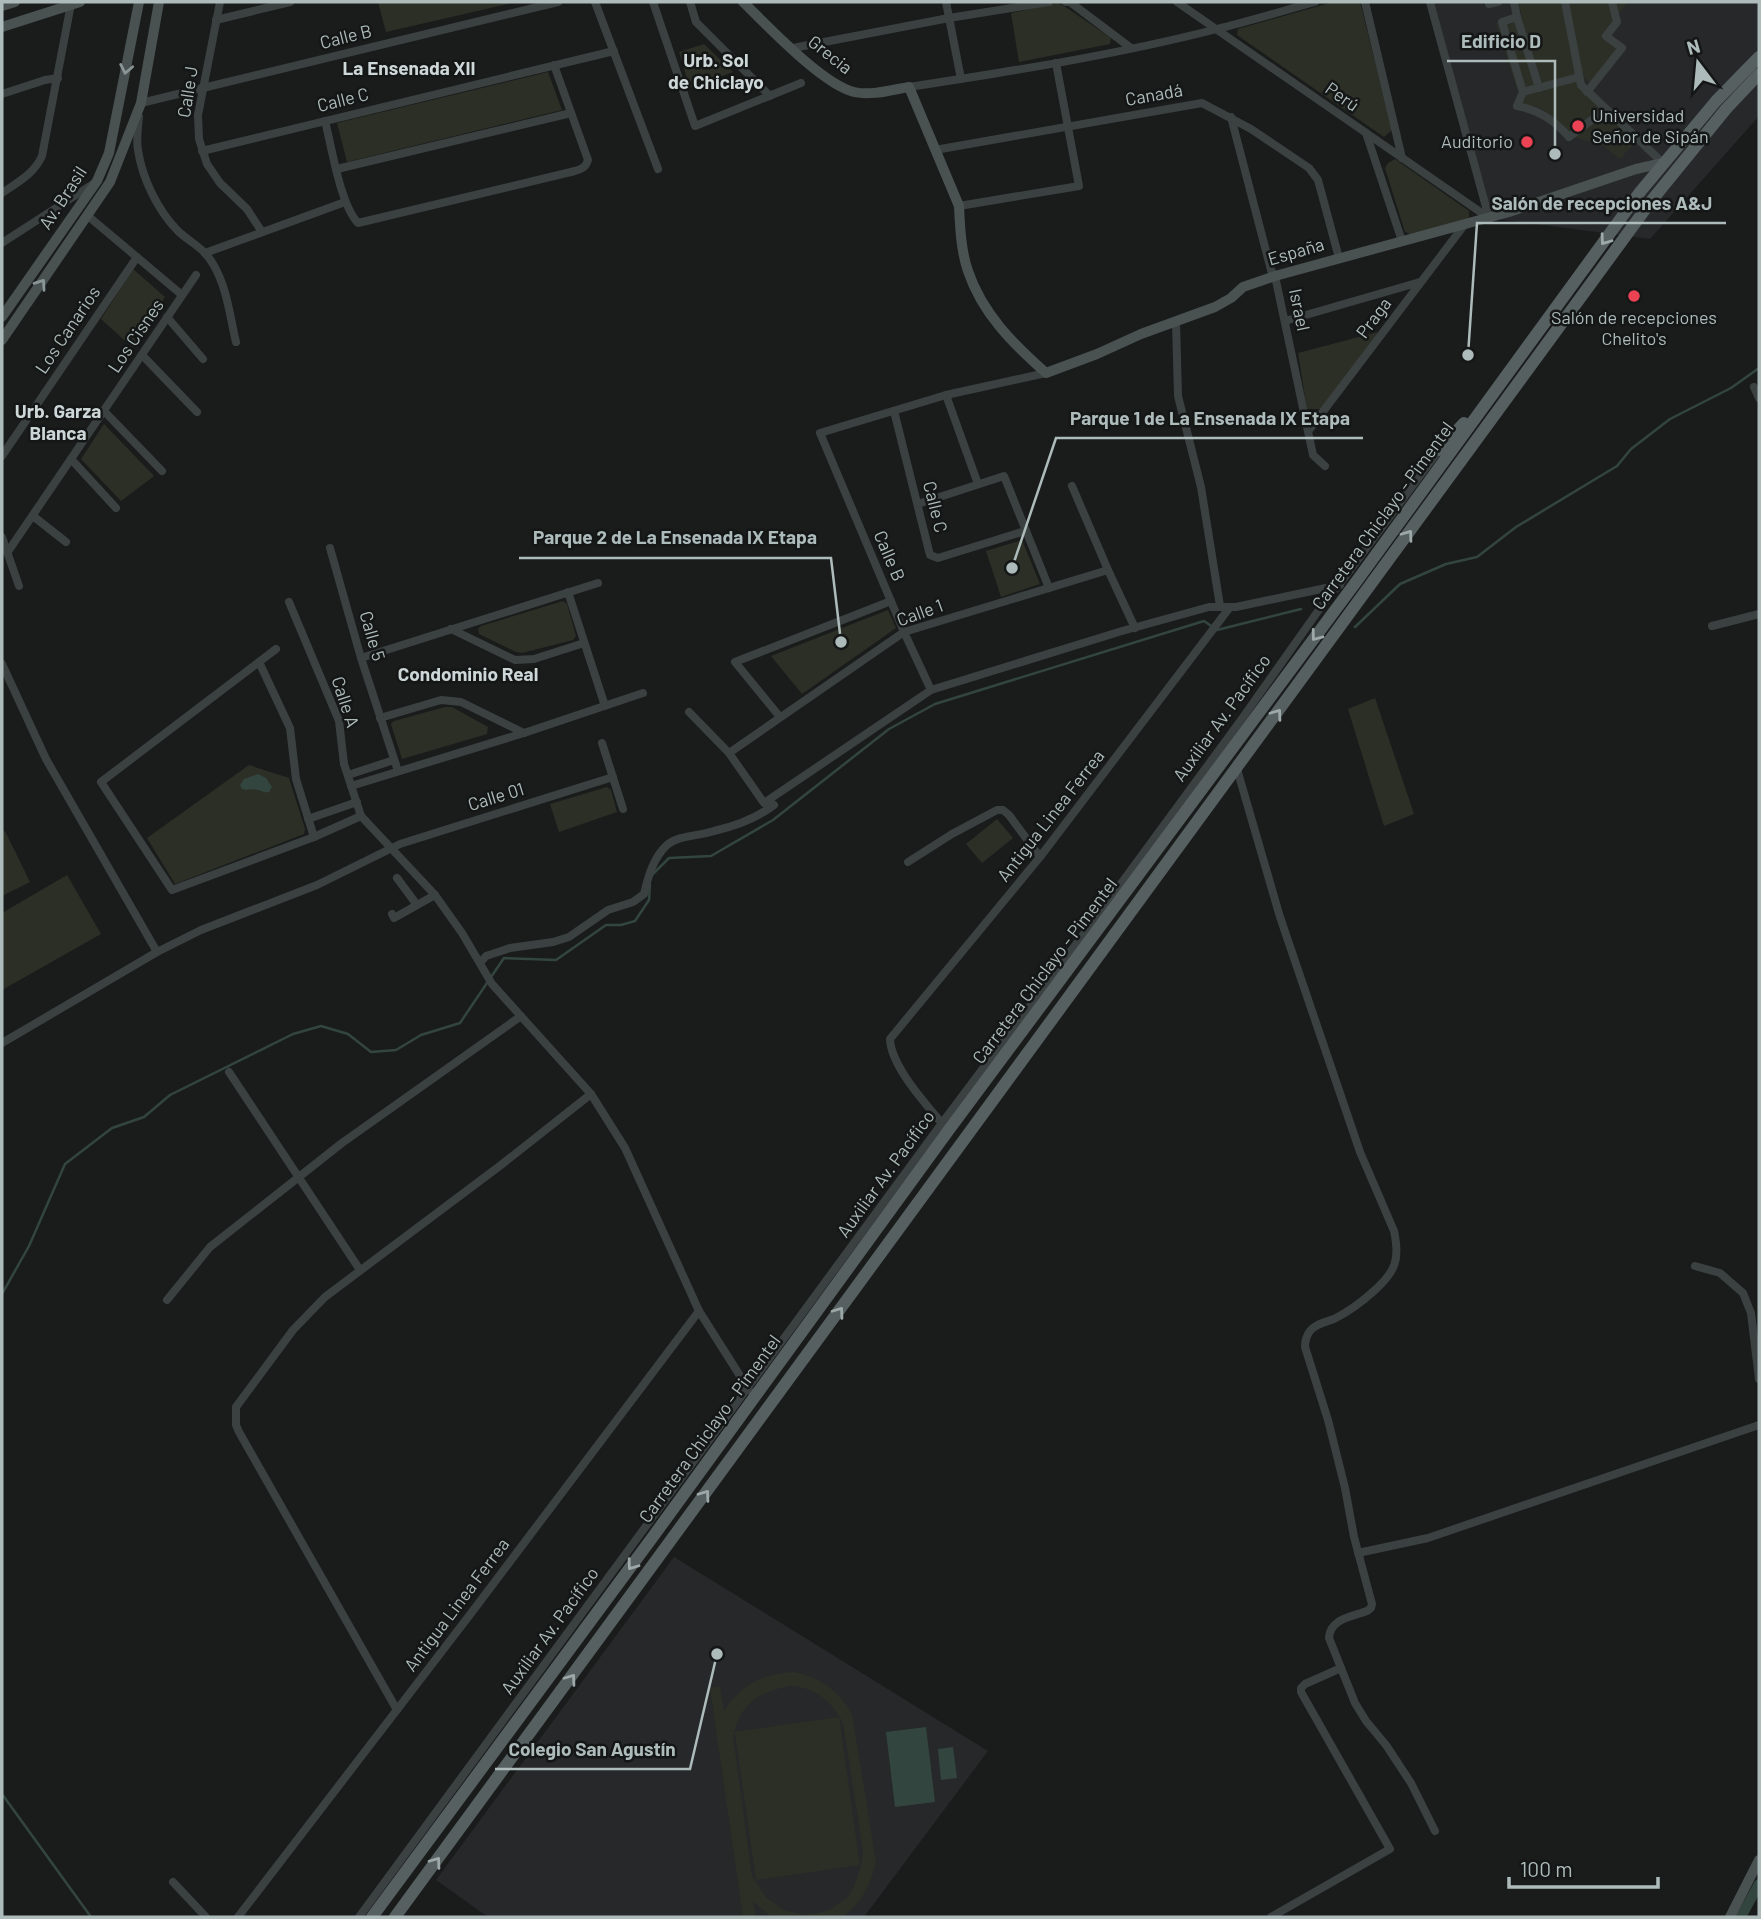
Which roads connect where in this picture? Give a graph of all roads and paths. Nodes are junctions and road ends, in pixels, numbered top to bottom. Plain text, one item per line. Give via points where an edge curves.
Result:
1 (15, 2) edge
2 (139, 2) edge
3 (159, 2) edge
4 (220, 2) edge
5 (290, 2) edge
6 (558, 2) edge
7 (595, 2) edge
8 (653, 2) edge
9 (690, 2) edge
10 (743, 2) edge
11 (946, 2) edge
12 (1049, 2) edge
13 (1066, 2) edge
14 (1177, 2) edge
15 (1315, 2) edge
16 (1365, 2) edge
17 (1430, 2) edge
18 (1514, 2) edge
19 (1565, 2) edge
20 (1612, 2) edge
21 (76, 3) edge
22 (2, 6) edge
23 (1517, 17) junction
24 (949, 18) junction
25 (216, 20) junction
26 (2, 27) edge
27 (1217, 29) junction
28 (793, 48) junction
29 (1131, 48) junction
30 (614, 51) junction
31 (1530, 57) junction
32 (1759, 57) edge
33 (1515, 62) junction
34 (1056, 63) junction
35 (554, 65) junction
36 (1759, 74) edge
37 (1579, 77) junction
38 (58, 78) junction
39 (961, 79) junction
40 (801, 83) dead end
41 (909, 87) junction
42 (203, 88) junction
43 (1539, 88) junction
44 (1523, 92) junction
45 (1587, 92) junction
46 (2, 94) edge
47 (769, 96) junction
48 (141, 103) junction
49 (1605, 110) junction
50 (571, 113) junction
51 (1231, 117) junction
52 (325, 121) junction
53 (1069, 126) junction
54 (1366, 133) junction
55 (935, 150) junction
56 (202, 151) junction
57 (1402, 158) junction
58 (1664, 163) junction
59 (337, 169) junction
60 (658, 169) dead end
61 (97, 181) junction
62 (2, 193) edge
63 (345, 202) junction
64 (959, 206) junction
65 (88, 216) junction
66 (1489, 218) junction
67 (1465, 224) junction
68 (262, 232) junction
69 (1402, 241) junction
70 (2, 243) edge
71 (205, 253) junction
72 (137, 257) junction
73 (1339, 258) junction
74 (196, 275) dead end
75 (1275, 276) junction
76 (1421, 282) junction
77 (182, 295) junction
78 (2, 317) edge
79 (167, 317) junction
80 (1285, 321) junction
81 (1175, 322) junction
82 (2, 340) edge
83 (236, 342) dead end
84 (142, 355) junction
85 (203, 359) dead end
86 (1046, 373) junction
87 (1503, 382) junction
88 (1754, 387) dead end
89 (947, 396) junction
90 (1759, 398) edge
91 (104, 411) junction
92 (894, 411) junction
93 (197, 412) dead end
94 (1309, 430) junction
95 (820, 433) joint
96 (1439, 450) joint
97 (2, 456) edge
98 (71, 459) junction
99 (1325, 466) dead end
100 (162, 471) dead end
101 (978, 484) junction
102 (1072, 486) dead end
103 (918, 504) junction
104 (116, 508) dead end
105 (33, 516) junction
106 (1026, 531) junction
107 (2, 537) edge
108 (66, 542) dead end
109 (330, 548) dead end
110 (7, 553) junction
111 (1108, 570) junction
112 (1356, 582) junction
113 (598, 583) dead end
114 (1339, 585) junction
115 (19, 586) dead end
116 (1049, 588) junction
117 (568, 592) junction
118 (891, 601) junction
119 (289, 602) dead end
120 (1225, 607) junction
121 (1759, 614) edge
122 (1712, 626) dead end
123 (1135, 628) junction
124 (451, 629) junction
125 (904, 632) junction
126 (584, 643) junction
127 (276, 649) dead end
128 (361, 658) junction
129 (259, 662) junction
130 (2, 664) edge
131 (931, 690) junction
132 (643, 693) dead end
133 (605, 706) junction
134 (689, 712) dead end
135 (780, 717) junction
136 (380, 719) junction
137 (524, 733) junction
138 (602, 743) dead end
139 (729, 753) junction
140 (394, 760) junction
141 (1223, 760) junction
142 (1237, 769) junction
143 (398, 772) junction
144 (348, 775) junction
145 (613, 777) junction
146 (351, 786) junction
147 (357, 802) junction
148 (774, 805) dead end
149 (623, 809) dead end
150 (361, 816) junction
151 (308, 819) junction
152 (314, 837) junction
153 (390, 848) junction
154 (1040, 857) junction
155 (908, 862) dead end
156 (397, 878) dead end
157 (435, 895) junction
158 (418, 905) junction
159 (392, 914) dead end
160 (157, 952) junction
161 (482, 966) junction
162 (521, 1016) junction
163 (2, 1043) edge
164 (229, 1072) dead end
165 (591, 1094) junction
166 (945, 1127) junction
167 (299, 1177) junction
168 (1695, 1266) dead end
169 (360, 1270) junction
170 (167, 1300) dead end
171 (699, 1311) junction
172 (1759, 1379) edge
173 (752, 1392) junction
174 (1759, 1425) edge
175 (652, 1538) junction
176 (667, 1548) junction
177 (1358, 1553) junction
178 (1341, 1668) junction
179 (397, 1710) junction
180 (1434, 1831) dead end
181 (1759, 1860) edge
182 (173, 1882) dead end
183 (206, 1917) edge
184 (239, 1917) edge
185 (359, 1917) edge
186 (372, 1917) edge
187 (396, 1917) edge
188 (1271, 1917) edge
189 (1730, 1917) edge

1 - 22 street
2 -> 61 street, Av. Brasil via 109,153
3 - 48 street, Av. Brasil
4 - 25 street, Calle J
5 - 25 street
6 - 42 street, Calle B
7 - 30 street
8 - 47 street via 695,126
9 - 47 street via 696,22
10 - 28 street, Grecia
11 - 24 street
12 - 24 street
13 - 29 street
14 - 27 street, Perú
15 - 27 street
16 - 57 street
17 - 66 street
18 - 23 street
19 - 37 street
20 - 45 street via 1617,22 1606,36 1622,48
21 - 26 street
21 - 38 street
23 - 31 street
23 - 33 street via 1502,22
24 - 28 street
24 - 39 street
25 - 42 street, Calle J
27 - 29 street
27 - 54 street, Perú
28 - 41 street, Grecia via 844,89 857,93
29 - 34 street
30 - 35 street, Calle C
30 - 60 street
31 - 33 street
31 - 43 street
32 - 58 main road, Carretera Chiclayo - Pimentel
33 - 44 street
34 - 39 street
34 - 53 street
35 - 50 street
35 - 52 street, Calle C
142 -> 36 main road, Carretera Chiclayo - Pimentel via 1652,200
37 - 43 street
37 - 45 street
38 - 46 street
38 - 62 street via 42,156 29,175
39 - 41 street
40 - 47 street
41 - 55 street
42 - 48 street, Calle B
42 - 56 street, Calle J via 197,127
43 - 44 street
44 - 49 street via 1517,106 1544,115 1569,137
45 - 49 street
48 - 65 street, Av. Brasil via 110,183
48 - 71 street via 138,152 149,186 173,226
49 - 58 street
50 - 59 street
50 - 63 street via 588,160 582,169 358,223
51 - 53 street, Canadá via 1202,103
51 - 73 street, Canadá via 1309,168 1318,180
51 - 75 street, Israel
52 - 56 street, Calle C
52 - 59 street
53 - 55 street, Canadá
53 - 64 street via 1079,186
54 - 57 street, Perú
54 - 69 street
55 - 64 street
56 - 68 street, Calle J via 220,183 247,209
57 - 66 street, Perú
58 - 66 street, España
58 -> 87 main road, Carretera Chiclayo - Pimentel
59 - 63 street
61 - 70 street
61 - 78 street, Av. Brasil
63 - 68 street
64 - 86 street via 968,269 976,290 1002,330
65 - 72 street
82 -> 65 street, Av. Brasil
66 - 67 street, España
67 - 69 street, España
67 - 76 street, Praga
68 - 71 street
69 - 73 street, España
71 - 83 street via 220,277
72 - 77 street
72 - 97 street, Los Canarios
73 - 75 street, España
74 - 77 street, Los Cisnes
75 - 80 street, Israel
75 - 81 street, España
76 - 80 street
76 - 94 street, Praga
77 - 79 street, Los Cisnes
79 - 84 street, Los Cisnes
79 - 85 street
80 - 94 street, Israel
81 - 86 street, España
81 - 120 street via 1178,396
84 - 91 street, Los Cisnes
84 - 93 street
86 - 89 street, España
87 - 96 main road
87 - 112 main road, Carretera Chiclayo - Pimentel
88 - 90 street
89 - 92 street, España
89 - 101 street
91 - 98 street, Los Cisnes
91 - 100 street
92 - 95 street, España
92 - 103 street, Calle C
94 - 99 street, Israel via 1313,456
95 - 118 street, Calle B
96 - 114 street, Auxiliar Av. Pacífico
98 - 104 street
98 - 105 street, Los Cisnes
101 - 103 street
101 - 106 street via 1004,477
102 - 111 street
103 - 106 street, Calle C via 934,558
105 - 108 street
105 - 110 street, Los Cisnes
106 - 116 street
107 - 110 street
109 - 128 street, Calle 5
110 - 115 street
111 - 116 street, Calle 1
111 - 123 street
112 - 114 street
112 -> 141 main road, Carretera Chiclayo - Pimentel
113 - 117 street
114 - 120 street
114 - 166 street, Auxiliar Av. Pacífico
116 - 125 street, Calle 1
117 - 124 street
117 - 126 street
118 - 125 street, Calle B
118 - 135 street via 735,662
119 - 144 street, Calle A via 339,721
120 - 123 street via 1209,607
120 - 154 street, Antigua Linea Ferrea
121 - 122 street
123 - 131 street
124 - 126 street via 515,660 534,659
124 - 128 street
125 - 131 street, Calle B
125 - 135 street, Calle 1
126 - 133 street
127 - 129 street
128 - 136 street, Calle 5
129 - 151 street via 290,728 296,779
129 - 152 street via 101,782 172,890
130 - 160 street via 46,759
131 - 139 street via 764,803
132 - 133 street
133 - 137 street
134 - 139 street
135 - 139 street, Calle 1
136 - 137 street via 441,700 461,702
136 - 140 street, Calle 5
137 - 143 street
138 - 145 street
140 - 143 street, Calle 5
140 - 144 street
141 - 142 main road via 1226,767
141 - 166 main road, Carretera Chiclayo - Pimentel
176 -> 142 main road, Carretera Chiclayo - Pimentel
142 - 177 street via 1280,917 1360,1152 1396,1239 1395,1263 1388,1279 1347,1312 1312,1328 1305,1342
143 - 146 street
144 - 146 street, Calle A
145 - 149 street
145 - 153 street, Calle 01
146 - 147 street, Calle A
147 - 150 street, Calle A
147 - 151 street
148 - 161 street via 761,815 669,844 648,876 644,894 633,902 608,910 569,937 486,956
150 - 152 street
150 - 153 street
151 - 152 street
153 - 157 street
153 - 160 street, Calle 01 via 317,886 201,930
154 - 155 street via 1009,815 997,810
154 - 166 street, Antigua Linea Ferrea via 890,1039 894,1058
156 - 158 street
157 - 158 street
157 - 161 street
158 - 159 street via 394,918
160 - 163 street, Calle 01
161 - 162 street
162 - 165 street
162 - 167 street
164 - 167 street
165 - 169 street
165 - 171 street via 625,1148
166 - 173 main road, Carretera Chiclayo - Pimentel
167 - 169 street
167 - 170 street via 210,1247
168 - 172 street via 1720,1273 1743,1293 1751,1313
169 - 179 street via 293,1330 236,1407 235,1416 239,1433
171 - 173 street
171 - 179 street, Antigua Linea Ferrea
173 - 175 main road, Carretera Chiclayo - Pimentel
173 - 185 street, Auxiliar Av. Pacífico
174 - 177 street via 1428,1538
175 - 176 main road via 660,1539
175 -> 186 main road, Carretera Chiclayo - Pimentel
187 -> 176 main road, Carretera Chiclayo - Pimentel
177 - 178 street via 1373,1604 1369,1610 1334,1623 1330,1630
178 - 180 street via 1360,1712 1411,1783
178 - 188 street via 1305,1684 1301,1692 1390,1849
179 - 184 street, Antigua Linea Ferrea
181 - 189 street
182 - 183 street

